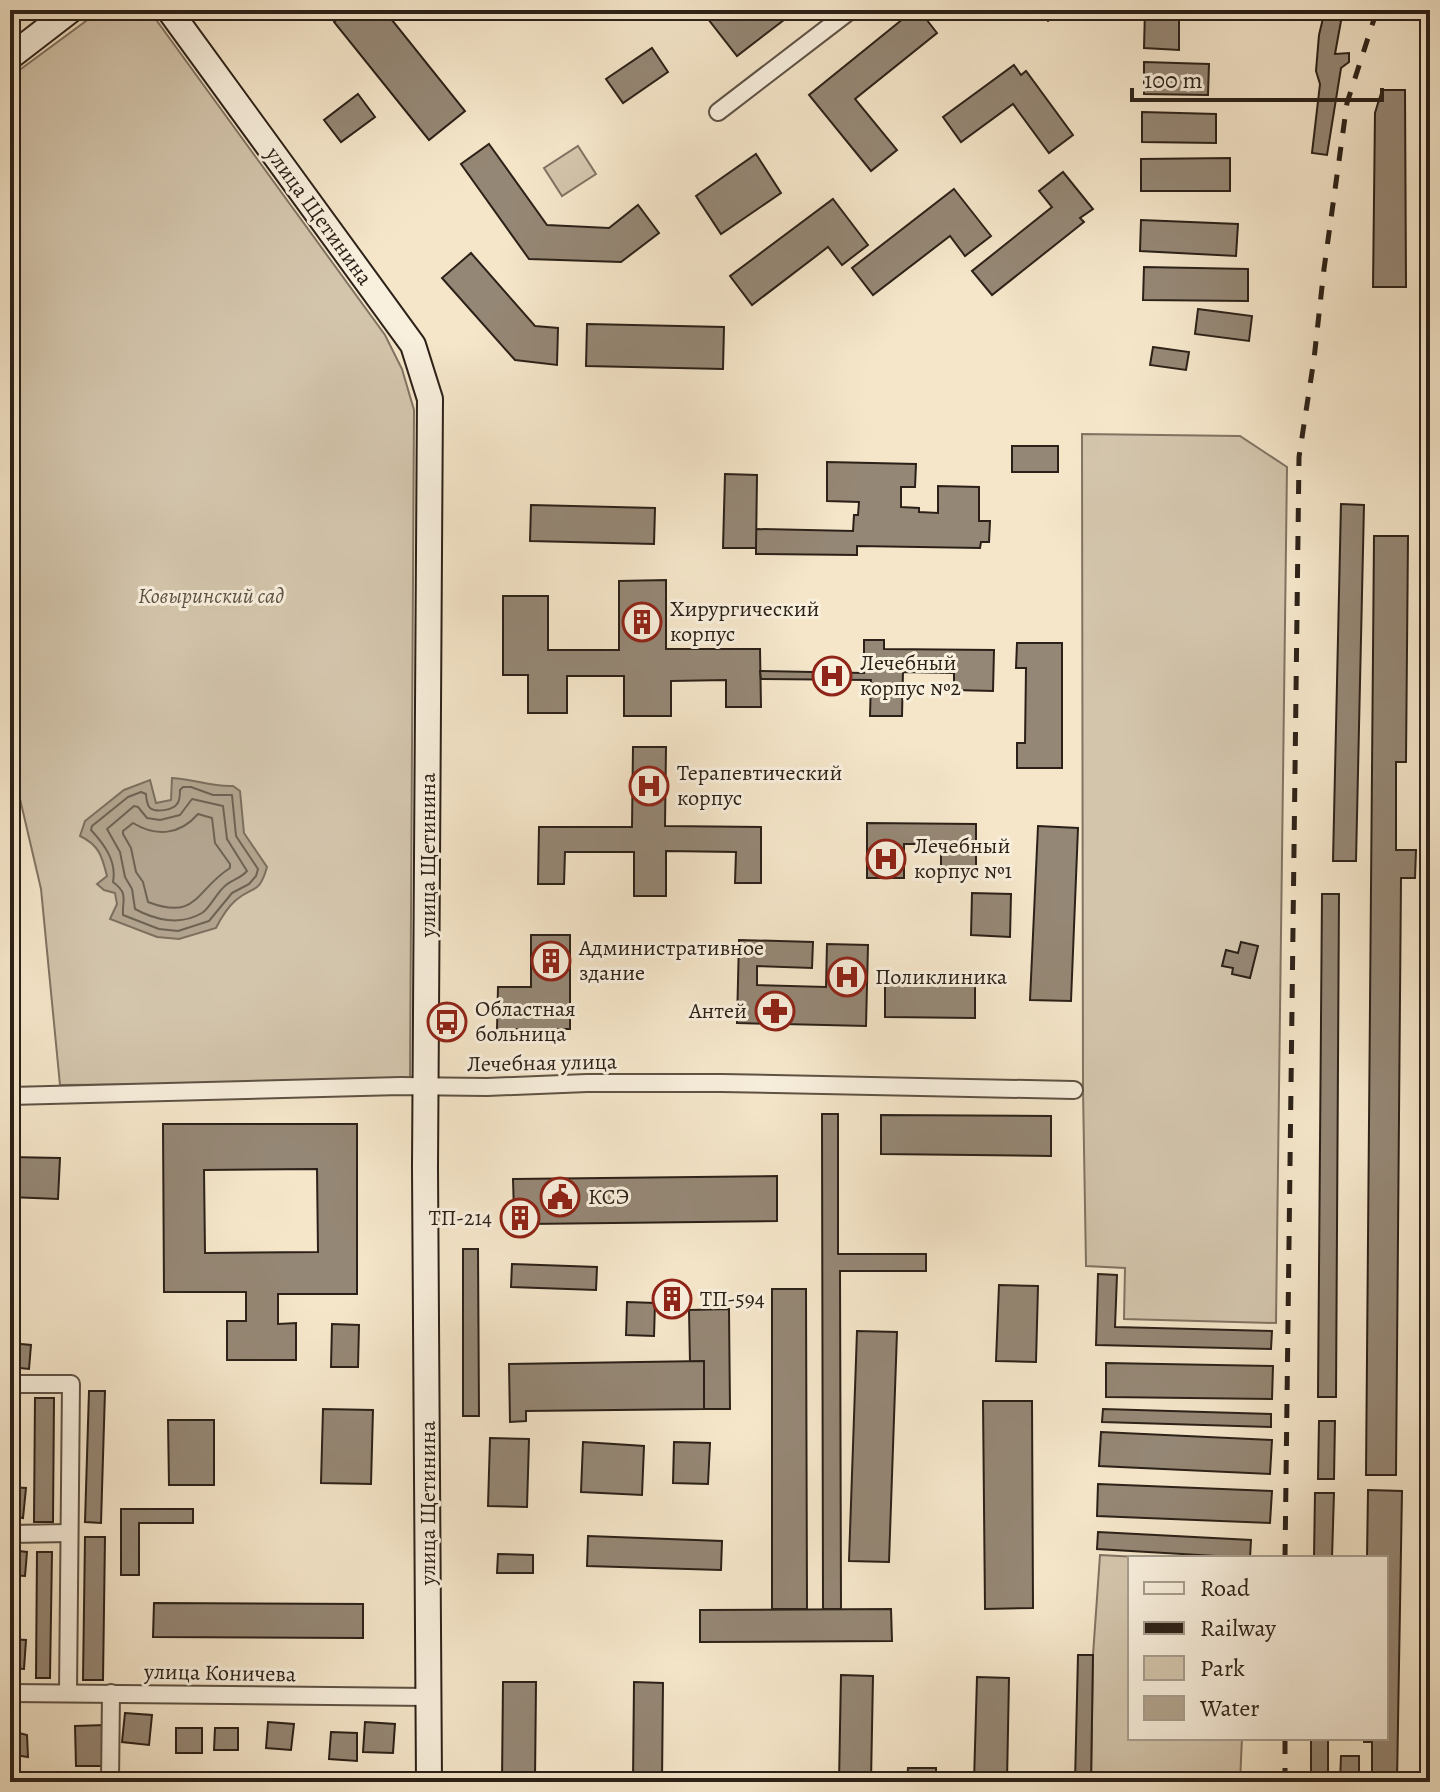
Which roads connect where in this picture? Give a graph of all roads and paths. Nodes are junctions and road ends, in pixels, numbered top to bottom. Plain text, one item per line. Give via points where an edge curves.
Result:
1 (71, 10) edge
2 (169, 10) edge
3 (851, 10) edge
4 (10, 57) edge
5 (718, 112) dead end
6 (426, 1086) junction
7 (1074, 1090) dead end
8 (10, 1096) edge
9 (10, 1384) edge
10 (69, 1533) junction
11 (10, 1534) edge
12 (10, 1693) edge
13 (68, 1693) junction
14 (111, 1693) junction
15 (430, 1697) junction
16 (110, 1782) edge
17 (429, 1782) edge

1 - 4 street
2 - 6 street, улица Щетинина via 413,345 430,399
3 - 5 street
6 - 7 street, Лечебная улица via 722,1083
6 - 8 street, Лечебная улица
6 - 15 street, улица Щетинина
9 - 10 street via 71,1384
10 - 11 street
10 - 13 street
12 - 13 street, улица Коничева
13 - 14 street, улица Коничева
14 - 15 street, улица Коничева
14 - 16 street
15 - 17 street, улица Щетинина

